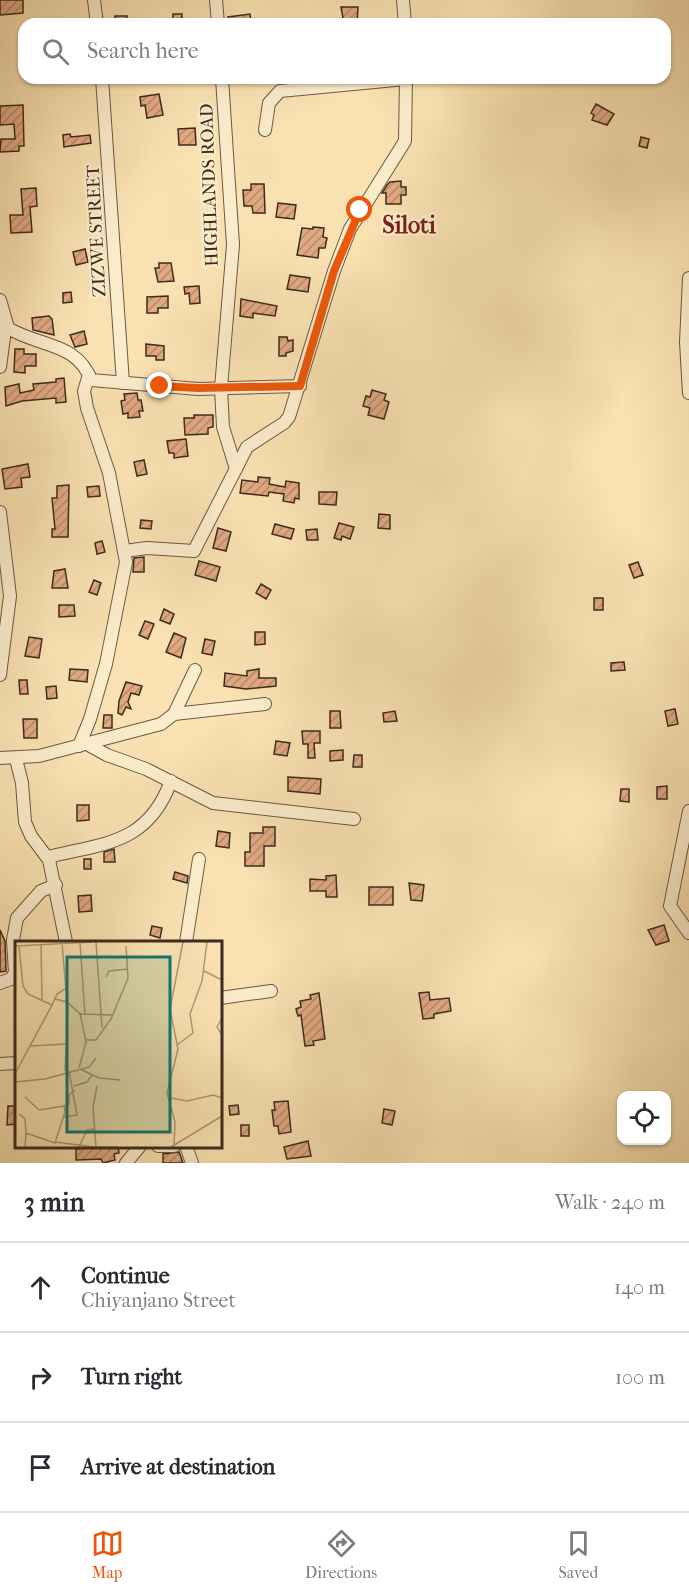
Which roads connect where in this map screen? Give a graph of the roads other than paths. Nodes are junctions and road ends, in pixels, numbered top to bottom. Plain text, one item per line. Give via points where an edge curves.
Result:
1 (94, 0) edge
2 (216, 0) edge
3 (403, 0) edge
4 (96, 18) edge
5 (218, 18) edge
6 (404, 18) edge
7 (102, 84) edge
8 (222, 84) edge
9 (354, 84) edge
10 (406, 84) edge
11 (265, 130) dead end
12 (689, 278) edge
13 (1, 297) edge
14 (6, 322) junction
15 (0, 367) edge
16 (89, 375) junction
17 (123, 383) junction
18 (300, 386) junction
19 (221, 388) junction
20 (689, 393) edge
21 (236, 469) junction
22 (0, 512) edge
23 (125, 551) junction
24 (3, 578) edge
25 (195, 670) dead end
26 (0, 675) edge
27 (265, 704) dead end
28 (174, 714) junction
29 (83, 745) junction
30 (0, 758) edge
31 (16, 759) junction
32 (171, 782) junction
33 (689, 811) edge
34 (354, 819) dead end
35 (48, 857) junction
36 (199, 859) dead end
37 (56, 885) junction
38 (689, 933) edge
39 (66, 941) edge
40 (186, 941) edge
41 (0, 983) edge
42 (271, 991) dead end
43 (222, 998) edge
44 (15, 1063) edge
45 (0, 1064) edge
46 (138, 1148) edge
47 (187, 1148) edge
48 (126, 1163) edge
49 (192, 1163) edge

1 - 4 street
2 - 5 street
3 - 6 street
7 - 17 street, ZIZWE STREET
8 - 19 street, HIGHLANDS ROAD via 233,245
9 - 11 street via 280,91 268,103
10 - 18 street via 405,141 350,229
12 - 20 street
13 - 14 street
14 - 15 street
14 - 16 street via 17,333 75,356
16 - 17 street via 91,380
16 - 23 street via 84,391 87,408 109,473
17 - 19 street
18 - 19 street
18 - 21 street via 286,421 251,444
19 - 21 street, HIGHLANDS ROAD via 223,427
21 - 23 street via 194,551
22 - 24 street
23 - 29 street via 125,573 106,664
24 - 26 street via 10,606
25 - 28 street
27 - 28 street
28 - 29 street via 154,727
29 - 31 street
29 - 32 street
30 - 31 street
31 - 35 street via 25,822
32 - 34 street via 220,804
32 - 35 street via 155,814 133,832 106,844
33 - 38 street via 670,906
35 - 37 street
36 - 40 street
37 - 39 street
37 - 41 street via 40,891 16,918 15,973
42 - 43 street
44 - 45 street
46 - 48 street
47 - 49 street

